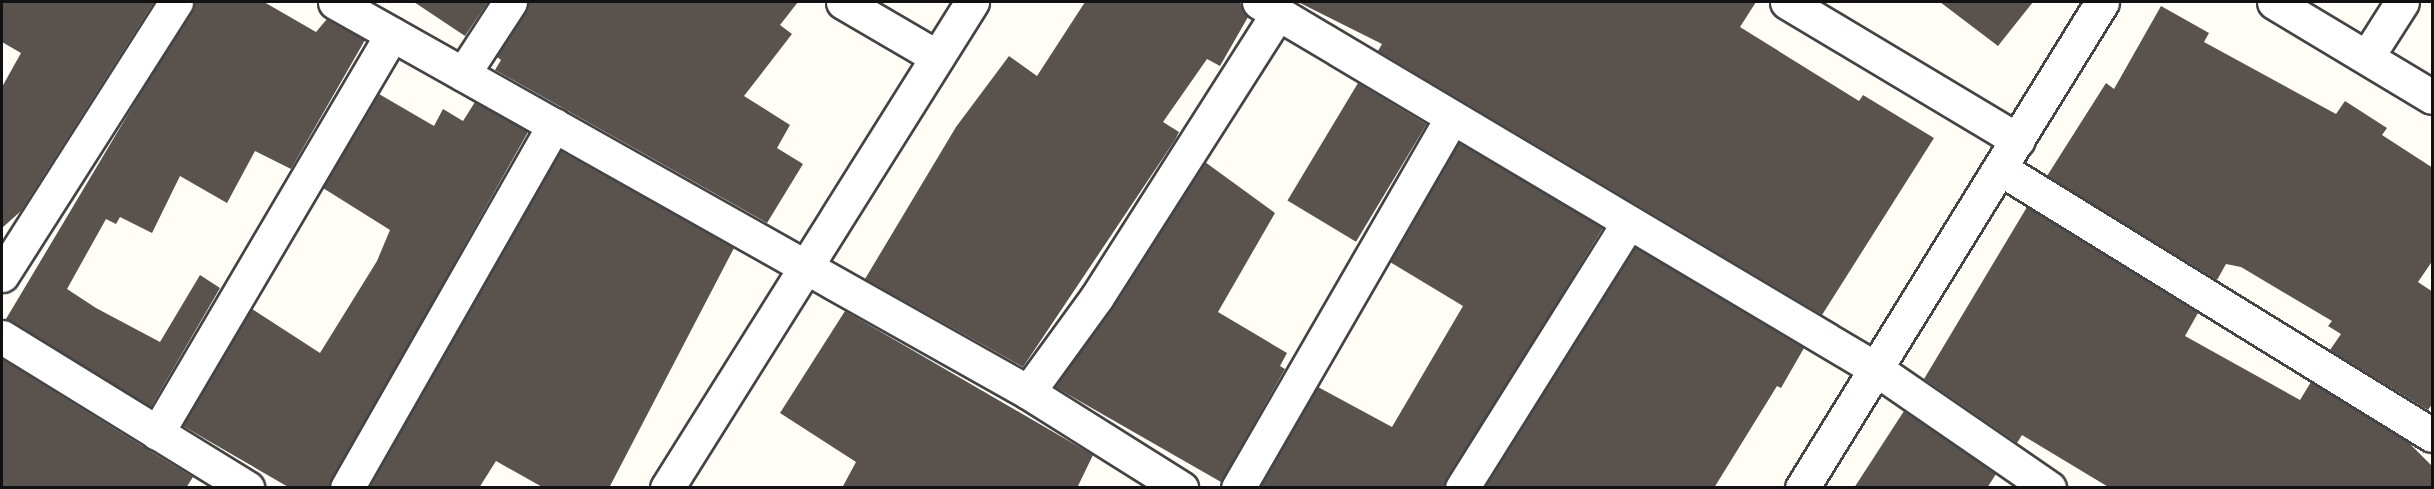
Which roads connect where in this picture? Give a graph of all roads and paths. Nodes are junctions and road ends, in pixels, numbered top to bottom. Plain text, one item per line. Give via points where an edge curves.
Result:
1 (176, 2) edge
2 (335, 2) edge
3 (510, 2) edge
4 (843, 2) edge
5 (972, 2) edge
6 (1787, 2) edge
7 (2102, 2) edge
8 (2274, 2) edge
9 (2402, 2) edge
10 (1268, 7) edge
11 (392, 34) junction
12 (937, 57) junction
13 (2367, 57) junction
14 (462, 74) junction
15 (2433, 97) edge
16 (1452, 117) junction
17 (554, 124) junction
18 (2018, 140) junction
19 (2001, 169) junction
20 (1628, 222) junction
21 (806, 267) junction
22 (2, 275) edge
23 (2, 337) edge
24 (1876, 369) junction
25 (1028, 392) junction
26 (157, 433) junction
27 (2433, 435) edge
28 (1132, 475) edge
29 (676, 484) edge
30 (247, 488) edge
31 (347, 488) edge
32 (1181, 488) edge
33 (1238, 488) edge
34 (1462, 488) edge
35 (1802, 488) edge
36 (2049, 488) edge

1 - 22 street
2 - 11 street
3 - 14 street
4 - 12 street
5 - 12 street
6 - 18 street
7 - 18 street
8 - 13 street
9 - 13 street
10 - 16 street
10 - 25 street via 1097,297
11 - 14 street
11 - 26 street
12 - 21 street
13 - 15 street
14 - 17 street
16 - 20 street
16 - 33 street
17 - 21 street
17 - 31 street
18 - 19 street
19 - 24 street
19 - 27 street
20 - 24 street
20 - 34 street
21 - 25 street
21 - 29 street
23 - 26 street
24 - 35 street
24 - 36 street
25 - 28 street
26 - 30 street
28 - 32 street

